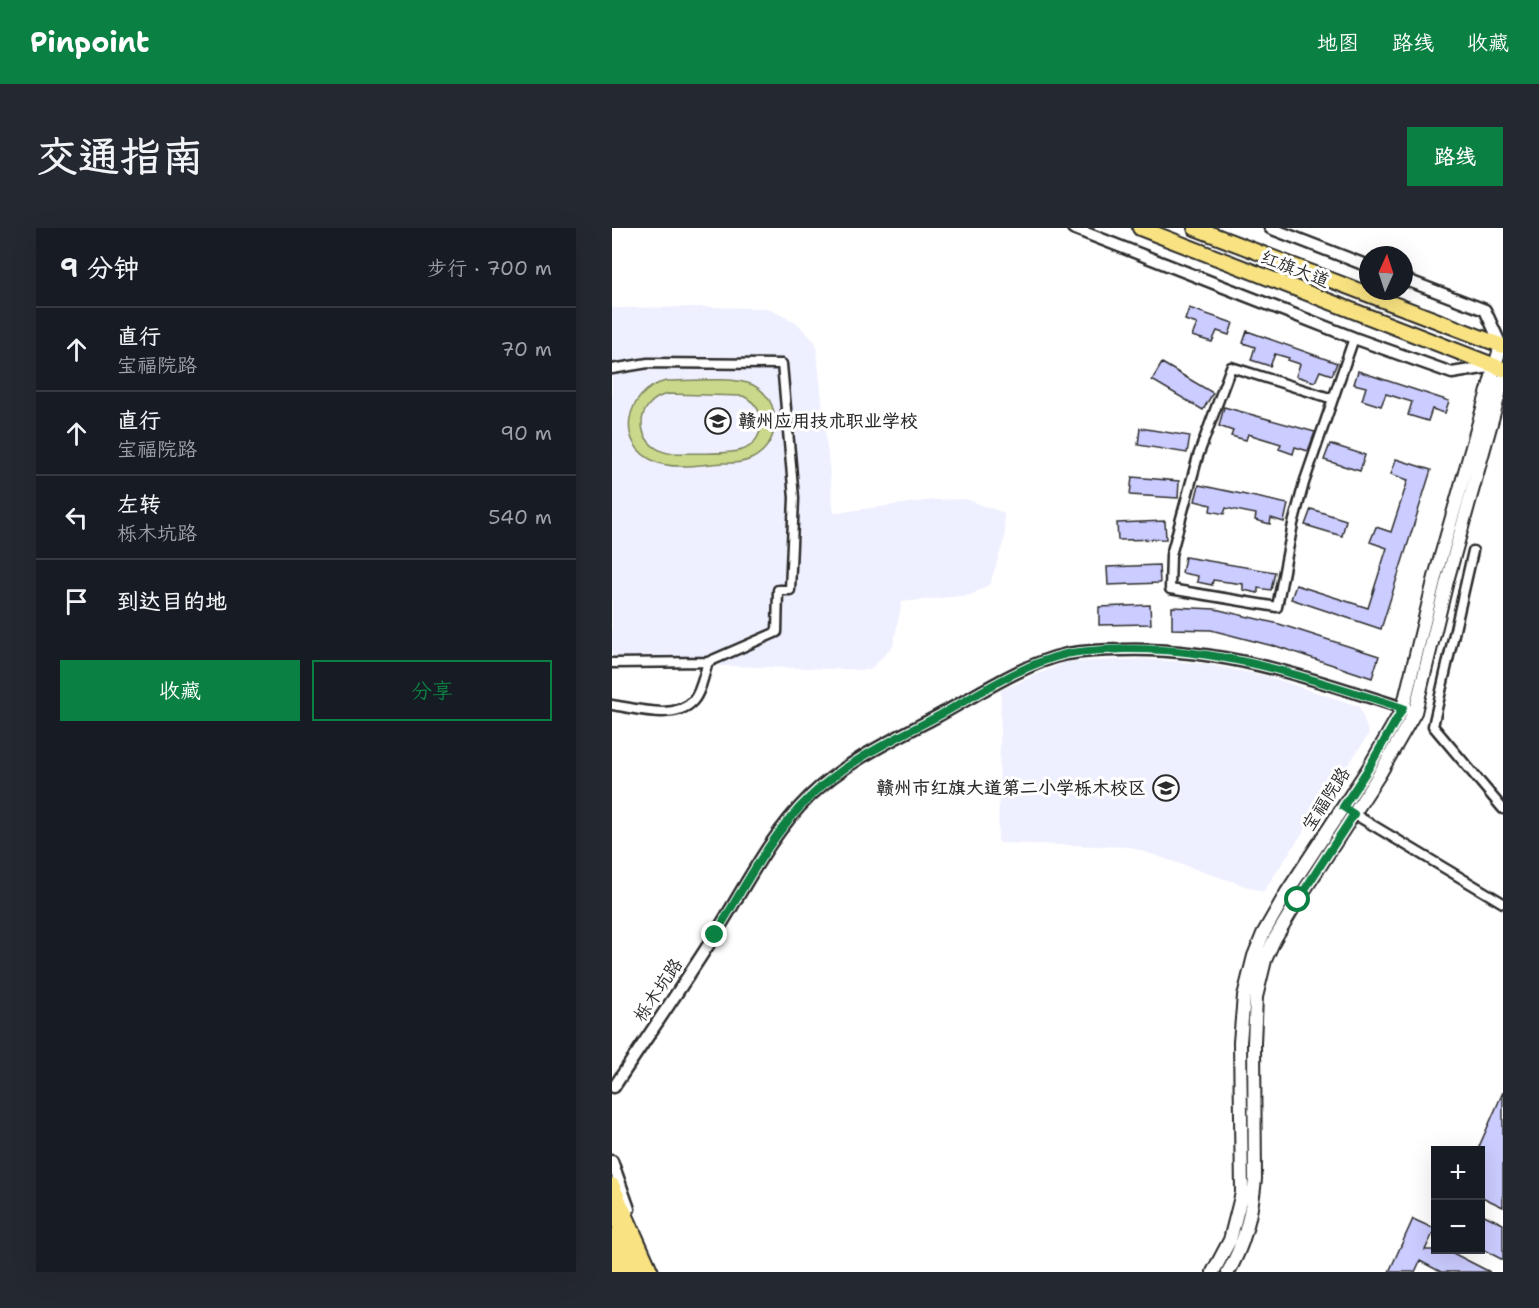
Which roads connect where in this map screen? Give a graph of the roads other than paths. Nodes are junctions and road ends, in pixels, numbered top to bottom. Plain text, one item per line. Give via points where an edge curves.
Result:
1 (1073, 228) edge
2 (1140, 228) edge
3 (1195, 228) edge
4 (1270, 228) edge
5 (1359, 263) edge
6 (1413, 282) edge
7 (1354, 338) junction
8 (1502, 346) edge
9 (1499, 368) edge
10 (612, 369) edge
11 (1503, 381) edge
12 (1333, 399) junction
13 (1473, 551) dead end
14 (708, 662) junction
15 (612, 663) edge
16 (612, 705) edge
17 (1409, 710) junction
18 (1503, 809) edge
19 (1348, 810) junction
20 (1503, 903) edge
21 (614, 1087) dead end
22 (612, 1161) edge
23 (612, 1185) edge
24 (619, 1204) edge
25 (612, 1236) edge
26 (612, 1261) edge
27 (616, 1272) edge
28 (626, 1272) edge
29 (638, 1272) edge
30 (653, 1272) edge
31 (1213, 1272) edge
32 (1228, 1272) edge

1 - 7 street
2 - 9 main road, 红旗大道
3 - 8 main road, 红旗大道
4 - 5 street
6 - 8 street via 1485,310
7 - 9 street via 1452,373
7 - 12 street
8 - 9 main road, 宝福院路
9 - 17 main road, 宝福院路 via 1435,577
10 - 14 street via 648,363 782,364 795,498 790,590 778,590 777,632
11 - 17 main road, 宝福院路
12 - 12 street via 1293,524 1276,607 1170,589 1171,555 1198,456 1231,367
13 - 18 street via 1433,726
14 - 15 street
14 - 16 street via 693,701 682,709 671,713
17 - 19 main road, 宝福院路 via 1368,769
17 - 21 street, 栎木坑路 via 1308,678 1215,655 1149,649 1100,650 1066,654 1033,666 844,768 809,797 774,839
19 - 20 street
19 - 31 main road, 宝福院路 via 1287,892 1263,934 1248,978 1240,1042 1242,1193 1230,1240
19 - 32 main road, 宝福院路 via 1274,940 1259,981 1254,1043 1254,1187 1247,1228
22 - 24 street
23 - 24 main road
24 - 29 main road
24 - 30 main road
25 - 28 main road
26 - 27 main road

